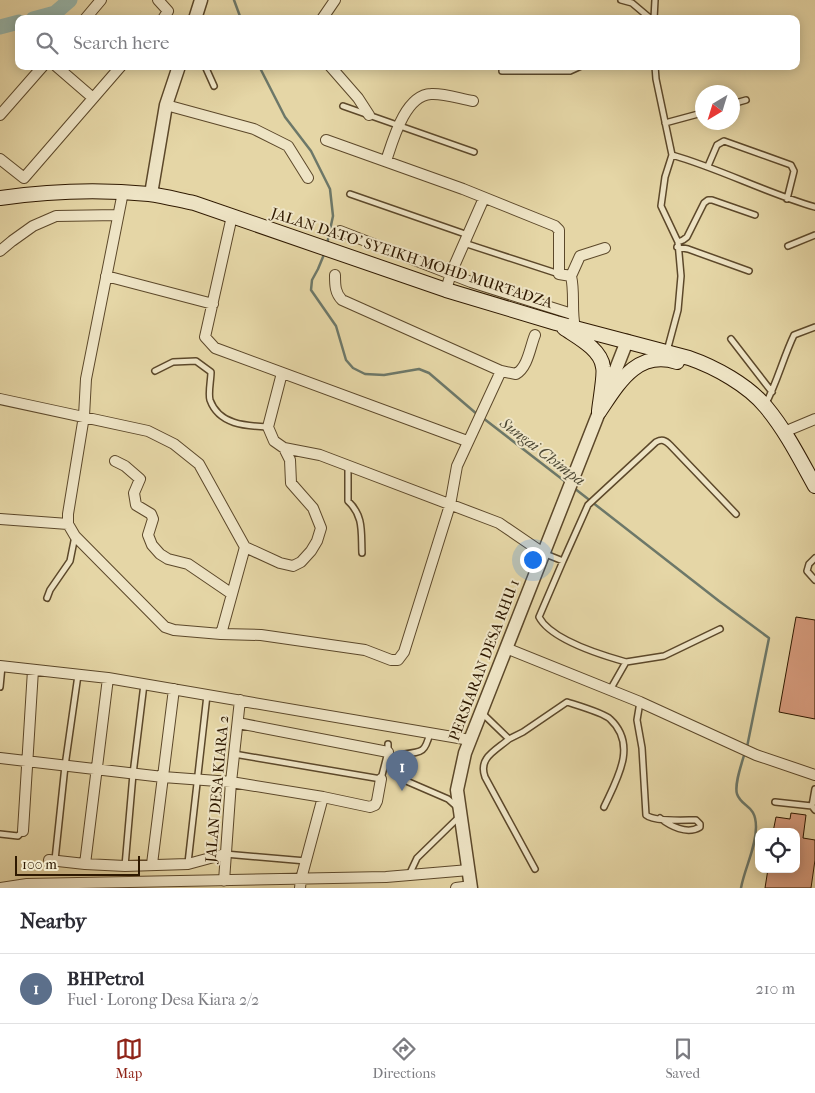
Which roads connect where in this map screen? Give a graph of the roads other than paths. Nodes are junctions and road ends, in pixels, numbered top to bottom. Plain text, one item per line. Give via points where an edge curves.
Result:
1 (101, 0) edge
2 (158, 0) edge
3 (201, 0) edge
4 (335, 0) edge
5 (621, 0) edge
6 (655, 0) edge
7 (88, 15) edge
8 (166, 15) edge
9 (196, 15) edge
10 (325, 15) edge
11 (648, 15) edge
12 (653, 15) edge
13 (39, 70) edge
14 (61, 70) edge
15 (118, 70) edge
16 (178, 70) edge
17 (207, 70) edge
18 (334, 70) edge
19 (502, 70) dead end
20 (572, 70) edge
21 (655, 70) edge
22 (214, 86) dead end
23 (93, 98) junction
24 (746, 100) dead end
25 (473, 102) dead end
26 (740, 102) edge
27 (166, 105) junction
28 (343, 106) dead end
29 (695, 114) edge
30 (0, 115) edge
31 (369, 115) junction
32 (665, 123) junction
33 (399, 125) junction
34 (326, 140) dead end
35 (474, 152) dead end
36 (672, 155) junction
37 (0, 159) edge
38 (386, 161) junction
39 (708, 166) junction
40 (24, 178) junction
41 (308, 178) dead end
42 (123, 192) junction
43 (27, 194) junction
44 (151, 194) junction
45 (350, 194) dead end
46 (0, 198) edge
47 (484, 198) junction
48 (787, 199) junction
49 (815, 208) edge
50 (118, 215) junction
51 (754, 215) dead end
52 (232, 216) junction
53 (340, 231) dead end
54 (815, 235) edge
55 (466, 239) junction
56 (12, 241) junction
57 (0, 242) edge
58 (678, 244) junction
59 (788, 246) dead end
60 (605, 248) dead end
61 (0, 251) edge
62 (748, 271) dead end
63 (451, 273) junction
64 (559, 274) junction
65 (336, 275) dead end
66 (106, 276) junction
67 (571, 276) junction
68 (446, 290) junction
69 (213, 304) junction
70 (573, 321) junction
71 (556, 323) junction
72 (815, 327) edge
73 (534, 335) dead end
74 (731, 339) dead end
75 (627, 341) junction
76 (667, 351) junction
77 (501, 371) junction
78 (155, 372) dead end
79 (282, 373) junction
80 (749, 391) junction
81 (772, 392) junction
82 (0, 399) edge
83 (765, 406) junction
84 (599, 412) junction
85 (84, 416) junction
86 (815, 419) edge
87 (268, 427) junction
88 (784, 432) junction
89 (468, 441) junction
90 (284, 448) junction
91 (115, 461) dead end
92 (348, 466) junction
93 (815, 486) edge
94 (450, 505) junction
95 (736, 514) dead end
96 (0, 519) edge
97 (68, 524) junction
98 (75, 536) junction
99 (244, 547) junction
100 (362, 553) dead end
101 (543, 553) junction
102 (815, 558) edge
103 (563, 561) junction
104 (815, 580) edge
105 (232, 594) junction
106 (47, 598) dead end
107 (720, 629) dead end
108 (221, 634) junction
109 (506, 648) junction
110 (626, 662) junction
111 (1, 666) edge
112 (33, 670) junction
113 (78, 675) junction
114 (108, 678) junction
115 (144, 684) junction
116 (0, 687) edge
117 (174, 689) junction
118 (610, 690) junction
119 (207, 695) junction
120 (240, 700) junction
121 (640, 702) junction
122 (481, 712) junction
123 (238, 724) junction
124 (430, 733) junction
125 (509, 739) junction
126 (470, 740) junction
127 (388, 748) joint
128 (234, 754) junction
129 (0, 758) edge
130 (27, 761) junction
131 (65, 766) junction
132 (97, 770) junction
133 (133, 774) junction
134 (815, 775) edge
135 (163, 777) junction
136 (381, 779) junction
137 (198, 780) junction
138 (231, 782) junction
139 (815, 789) edge
140 (323, 797) junction
141 (775, 802) dead end
142 (604, 807) dead end
143 (813, 808) edge
144 (460, 812) junction
145 (660, 818) junction
146 (23, 831) joint
147 (0, 834) edge
148 (225, 854) junction
149 (52, 860) joint
150 (306, 861) junction
151 (85, 864) junction
152 (152, 864) junction
153 (188, 864) junction
154 (125, 866) junction
155 (535, 869) dead end
156 (469, 870) junction
157 (409, 876) junction
158 (224, 881) junction
159 (300, 884) edge
160 (471, 887) edge
161 (0, 888) edge
162 (456, 888) edge

1 - 7 street
2 - 8 street via 166,7
3 - 9 street
4 - 10 street
5 - 11 lane via 632,3
6 - 12 lane
13 - 30 street
14 - 23 street
15 - 23 street
16 - 27 street
17 - 22 lane
18 - 31 street
19 - 20 lane
21 - 32 lane
23 - 40 street
24 - 26 lane
25 - 33 street via 430,94 412,102
27 - 41 street via 254,129 288,146
27 - 44 street
28 - 31 lane
29 - 32 lane
31 - 33 lane
32 - 36 lane
33 - 35 lane
33 - 38 street
34 - 38 street
36 - 39 lane
36 - 58 lane via 661,206
37 - 40 street
38 - 47 street
39 - 48 lane
39 - 48 lane via 717,145 724,141 791,165 794,171
40 - 43 street
42 - 43 main road, JALAN DATO' SYEIKH MOHD MURTADZA
42 - 44 main road, JALAN DATO' SYEIKH MOHD MURTADZA
42 - 50 street
43 - 46 main road, JALAN DATO' SYEIKH MOHD MURTADZA
44 - 52 main road, JALAN DATO' SYEIKH MOHD MURTADZA via 194,203
45 - 55 lane
47 - 55 street
47 - 64 street via 559,230
48 - 49 lane
50 - 56 street via 56,216 33,226
50 - 66 street
51 - 58 lane via 708,200 687,237
52 - 68 main road, JALAN DATO' SYEIKH MOHD MURTADZA
52 - 69 street
53 - 63 street
54 - 59 lane
55 - 63 street
55 - 64 lane
56 - 57 street
56 - 61 street
58 - 62 lane
58 - 76 lane via 681,276 678,310
60 - 67 street via 580,256
63 - 68 street
63 - 70 street
64 - 67 street
65 - 77 street via 337,295 342,300
66 - 69 street
66 - 85 street via 86,379
67 - 70 street via 574,286
68 - 71 main road, JALAN DATO' SYEIKH MOHD MURTADZA
69 - 79 street via 205,337 215,348
70 - 71 main road, JALAN DATO' SYEIKH MOHD MURTADZA
70 - 75 main road, JALAN DATO' SYEIKH MOHD MURTADZA
71 - 84 main road via 597,354 603,367
72 - 81 lane via 794,335
73 - 77 street via 521,371 516,374
74 - 81 lane
75 - 76 main road, JALAN DATO' SYEIKH MOHD MURTADZA
75 - 84 street, PERSIARAN DESA RHU 1
76 - 80 main road, JALAN DATO' SYEIKH MOHD MURTADZA via 708,365
77 - 89 street
78 - 87 lane via 173,362 196,361 211,372 210,399 219,415 232,422
79 - 87 street
79 - 89 street
80 - 83 main road, JALAN DATO' SYEIKH MOHD MURTADZA
80 - 84 main road via 667,358 648,360 632,369
81 - 83 lane
82 - 85 street
83 - 88 main road, JALAN DATO' SYEIKH MOHD MURTADZA
84 - 101 street, PERSIARAN DESA RHU 1
85 - 97 street
85 - 99 street via 148,431 174,444 192,458
86 - 88 street
87 - 90 street via 274,440
88 - 93 main road, JALAN DATO' SYEIKH MOHD MURTADZA
89 - 94 street via 458,466
90 - 92 street via 320,455
90 - 99 street via 290,460 291,483 313,508 322,528 317,541 301,562 293,566
91 - 105 street via 140,479 134,493 136,505 153,519 148,536 152,545 168,559 188,564
92 - 94 street
92 - 100 lane via 348,501 359,514
94 - 101 street via 499,523
94 - 108 street via 404,652 398,660 365,650 299,640
95 - 103 lane via 670,444 661,440 586,509
96 - 97 street
97 - 98 street
98 - 106 lane via 70,562
98 - 108 street via 165,627
99 - 105 street
101 - 103 lane
101 - 109 street, PERSIARAN DESA RHU 1
102 - 104 lane via 807,571
103 - 110 lane via 539,618 544,626 587,651
105 - 108 street
107 - 110 lane via 664,656
109 - 118 street
109 - 122 street, PERSIARAN DESA RHU 1
110 - 118 lane
111 - 112 street
111 - 116 lane
112 - 113 street
112 - 130 street
113 - 114 street
113 - 131 lane
114 - 115 street
114 - 132 street
115 - 117 street
115 - 133 lane
117 - 119 street
117 - 135 street
118 - 121 street
119 - 120 street
119 - 137 lane
120 - 123 street, JALAN DESA KIARA 2
120 - 124 street
121 - 134 street via 756,755
121 - 145 lane via 637,720 646,814
122 - 125 lane
122 - 126 street, PERSIARAN DESA RHU 1
123 - 127 street
123 - 128 street, JALAN DESA KIARA 2
124 - 126 street
124 - 144 lane via 426,747 420,752 404,754 399,762 402,775 404,780 448,799
125 - 142 lane via 567,702 609,718 619,731 625,749 621,771
125 - 155 lane via 484,761 482,769
126 - 144 street, PERSIARAN DESA RHU 1 via 457,790
127 - 136 lane
128 - 136 lane
128 - 138 street, JALAN DESA KIARA 2
129 - 130 street
130 - 131 street
130 - 146 street
131 - 132 street
131 - 149 lane
132 - 133 street
132 - 151 street
133 - 135 street
133 - 154 lane
135 - 137 street
135 - 152 street
136 - 140 street via 377,801 370,807
137 - 138 street
137 - 153 lane
138 - 140 street
138 - 148 street, JALAN DESA KIARA 2
139 - 143 lane
140 - 150 street
141 - 143 lane
144 - 156 street, PERSIARAN DESA RHU 1
144 - 157 lane via 417,858
145 - 145 lane via 670,827 689,830 700,827 696,820
146 - 147 lane via 18,836
148 - 150 lane
148 - 153 street
148 - 158 street, JALAN DESA KIARA 2
149 - 151 street
150 - 159 street
151 - 154 street
152 - 153 street
152 - 154 street
156 - 157 street
156 - 160 street, PERSIARAN DESA RHU 1
157 - 159 street
158 - 159 street
158 - 161 street via 27,884
160 - 162 street

